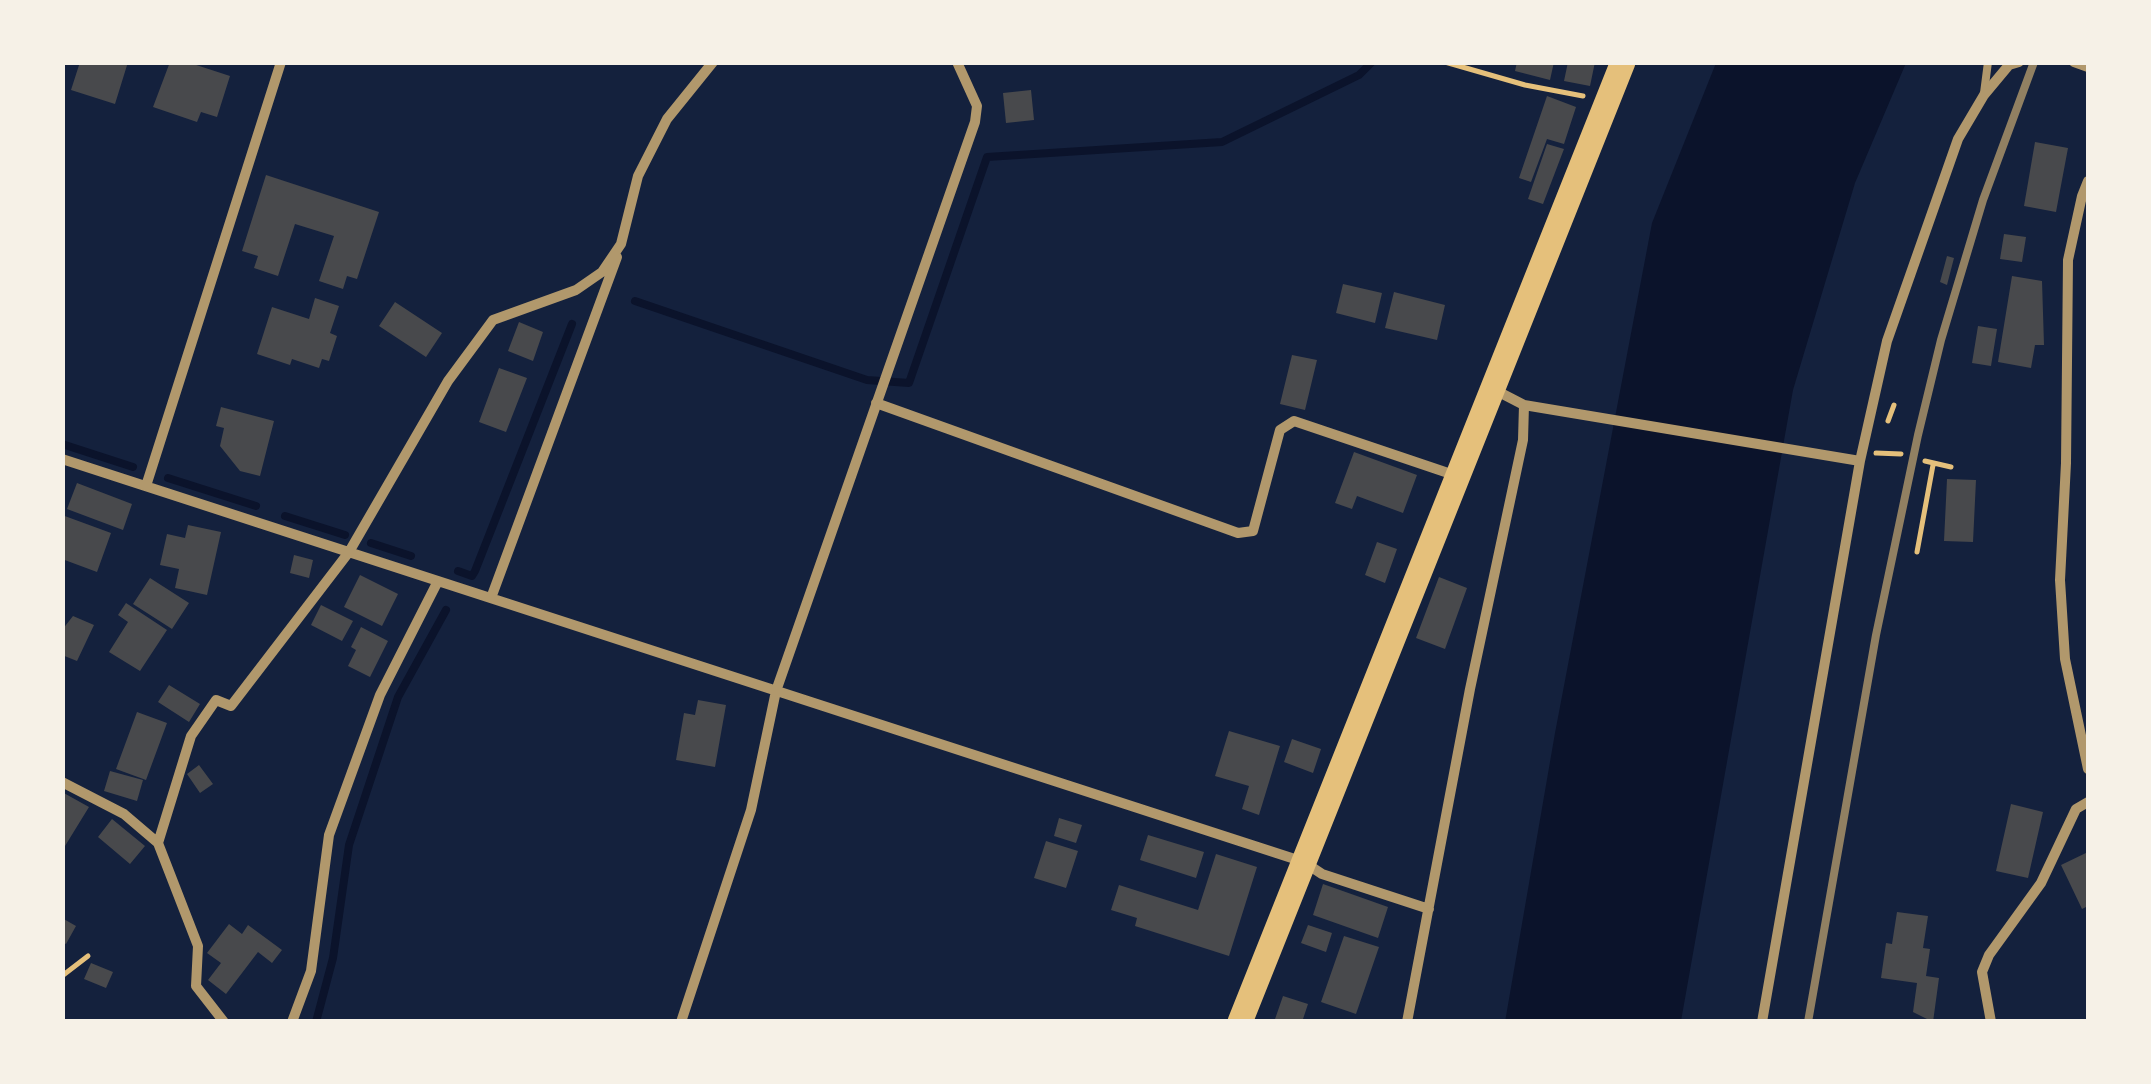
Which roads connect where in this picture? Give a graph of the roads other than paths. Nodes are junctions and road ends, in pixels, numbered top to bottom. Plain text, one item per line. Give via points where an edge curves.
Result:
1 (282, 62) edge
2 (714, 62) edge
3 (957, 62) edge
4 (1623, 62) edge
5 (1988, 62) edge
6 (2019, 62) edge
7 (2074, 62) edge
8 (2088, 67) edge
9 (1984, 94) junction
10 (2088, 180) edge
11 (621, 244) junction
12 (1493, 388) junction
13 (876, 403) junction
14 (1524, 405) junction
15 (62, 458) edge
16 (1860, 461) junction
17 (1458, 476) junction
18 (146, 486) junction
19 (349, 552) junction
20 (438, 581) junction
21 (491, 598) junction
22 (776, 691) junction
23 (2088, 769) edge
24 (62, 782) edge
25 (2088, 802) edge
26 (158, 843) junction
27 (1304, 862) junction
28 (1429, 909) junction
29 (224, 1022) edge
30 (292, 1022) edge
31 (680, 1022) edge
32 (1240, 1022) edge
33 (1407, 1022) edge
34 (1762, 1022) edge
35 (1990, 1022) edge

1 - 18 street
2 - 11 street via 667,119 638,176
3 - 13 street via 978,106 975,122
4 - 12 highway
5 - 9 lane
6 - 9 street
7 - 8 street
9 - 16 street via 1958,139 1887,341
10 - 23 street via 2068,260 2060,580 2064,659
11 - 19 street via 602,272 576,290 493,320 448,381
11 - 21 street
12 - 14 street
12 - 17 highway
13 - 17 street via 1238,533 1252,532 1280,430 1294,421
13 - 22 street
14 - 16 street
14 - 28 street via 1524,440
15 - 18 street
16 - 34 street
17 - 27 highway
18 - 19 street
19 - 20 street
19 - 26 street via 232,706 216,700 192,736
20 - 21 street
20 - 30 street via 380,695 330,834 312,971
21 - 22 street
22 - 27 street
22 - 31 street via 751,810
24 - 26 street via 124,814
25 - 35 street via 2076,808 2041,883 1988,955 1982,972
26 - 29 street via 198,946 196,986
27 - 28 street
27 - 32 highway
28 - 33 street

